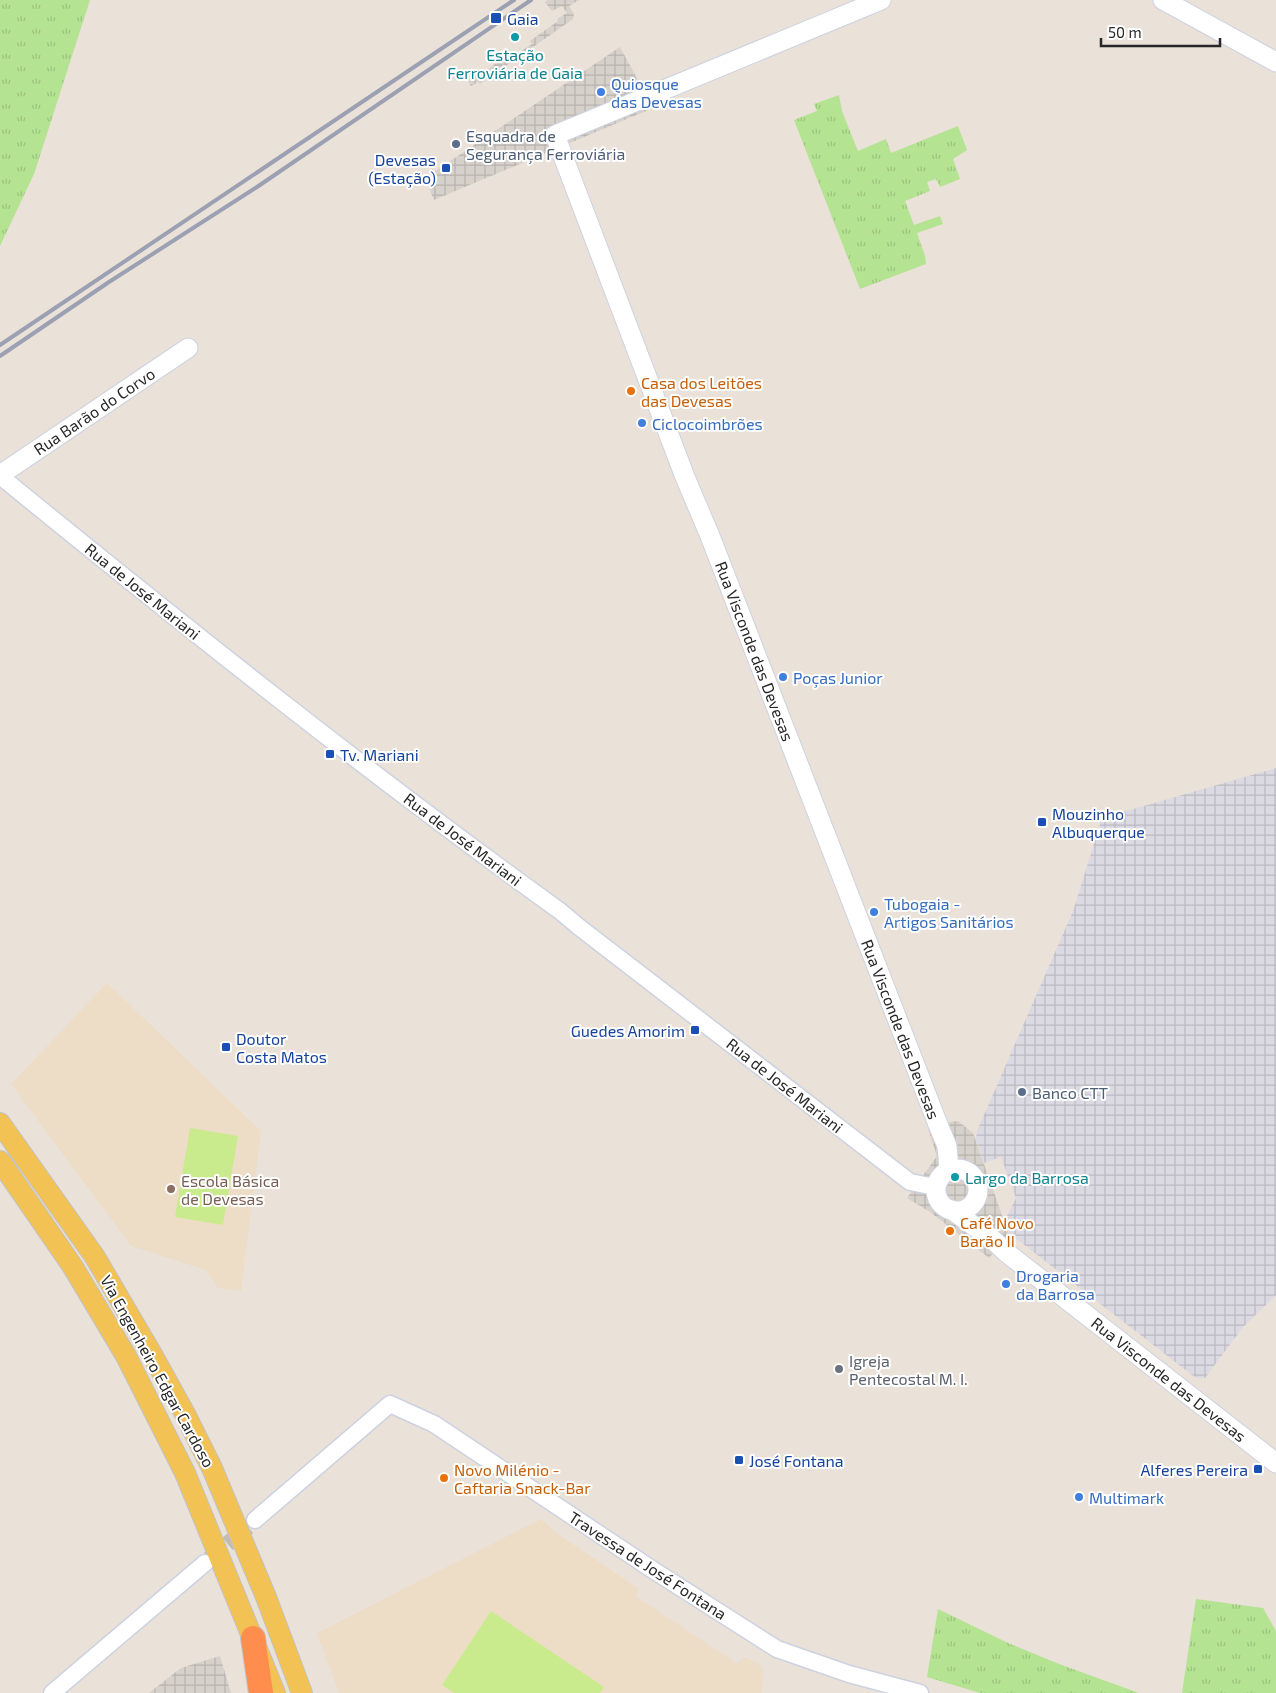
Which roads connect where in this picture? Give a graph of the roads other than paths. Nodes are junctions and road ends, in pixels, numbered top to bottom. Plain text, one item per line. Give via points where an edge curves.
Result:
1 (881, 0) edge
2 (1163, 0) edge
3 (1276, 62) edge
4 (188, 348) dead end
5 (0, 475) edge
6 (0, 1123) edge
7 (0, 1161) edge
8 (949, 1170) junction
9 (935, 1187) junction
10 (976, 1199) junction
11 (952, 1210) junction
12 (992, 1239) junction
13 (1276, 1463) edge
14 (255, 1520) tunnel mouth
15 (205, 1563) tunnel mouth
16 (252, 1638) junction
17 (52, 1693) edge
18 (261, 1693) edge
19 (275, 1693) edge
20 (302, 1693) edge
21 (920, 1693) edge

1 - 8 main road, Rua Visconde das Devesas via 555,135 947,1146
2 - 3 main road
4 - 5 main road, Rua Barão do Corvo
5 - 9 street, Rua de José Mariani via 415,804 560,911 910,1182
6 - 20 main road, Via Engenheiro Edgar Cardoso via 95,1257 184,1412 212,1468
7 - 16 main road, Via Engenheiro Edgar Cardoso via 73,1267 126,1356 185,1473
8 - 9 main road via 940,1176
8 - 10 main road via 963,1169 972,1175 978,1190
9 - 11 main road via 941,1204
10 - 11 main road via 964,1210
10 - 12 main road, Rua Visconde das Devesas
11 - 12 main road, Rua Visconde das Devesas
12 - 13 main road, Rua Visconde das Devesas
14 - 21 street, Travessa de José Fontana via 390,1404 434,1424 777,1649 849,1674
15 - 17 street
16 - 18 highway
16 - 19 main road, Via Engenheiro Edgar Cardoso

